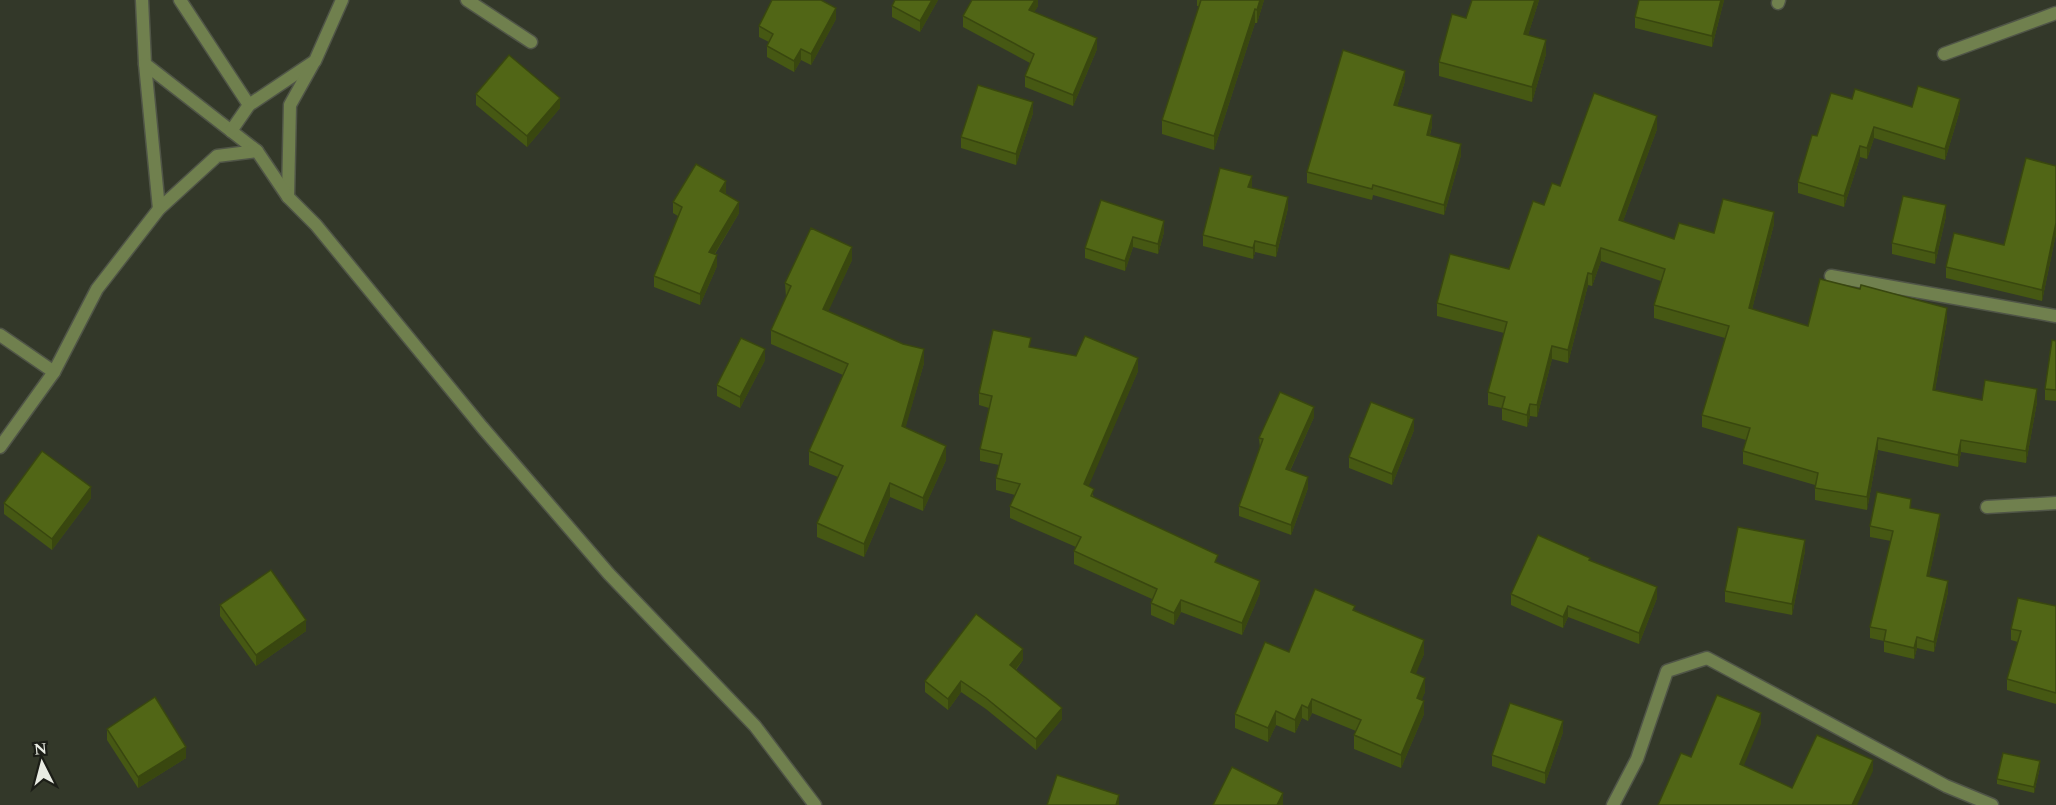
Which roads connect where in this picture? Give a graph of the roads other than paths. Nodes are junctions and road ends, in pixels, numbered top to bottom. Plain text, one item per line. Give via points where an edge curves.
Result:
1 (142, 0) edge
2 (180, 0) edge
3 (342, 0) edge
4 (467, 0) edge
5 (2056, 13) edge
6 (531, 42) dead end
7 (1944, 54) dead end
8 (315, 61) junction
9 (145, 64) junction
10 (249, 105) junction
11 (231, 131) junction
12 (257, 150) junction
13 (288, 197) junction
14 (159, 209) junction
15 (1831, 276) dead end
16 (2056, 316) edge
17 (0, 334) edge
18 (54, 372) junction
19 (0, 447) edge
20 (2056, 503) edge
21 (1987, 507) dead end
22 (815, 805) edge
23 (1613, 805) edge
24 (1992, 805) edge

1 - 9 street
2 - 10 street
3 - 8 street
4 - 6 street
5 - 7 street
8 - 10 street
8 - 13 street via 290,105
9 - 11 street
9 - 14 street
10 - 11 street
11 - 12 street
12 - 13 street
12 - 14 street via 218,156
13 - 22 street via 316,225 609,574 755,726
14 - 18 street via 97,289
15 - 16 street
17 - 18 street
18 - 19 street
20 - 21 street
23 - 24 street via 1637,759 1667,671 1707,658 1946,786

